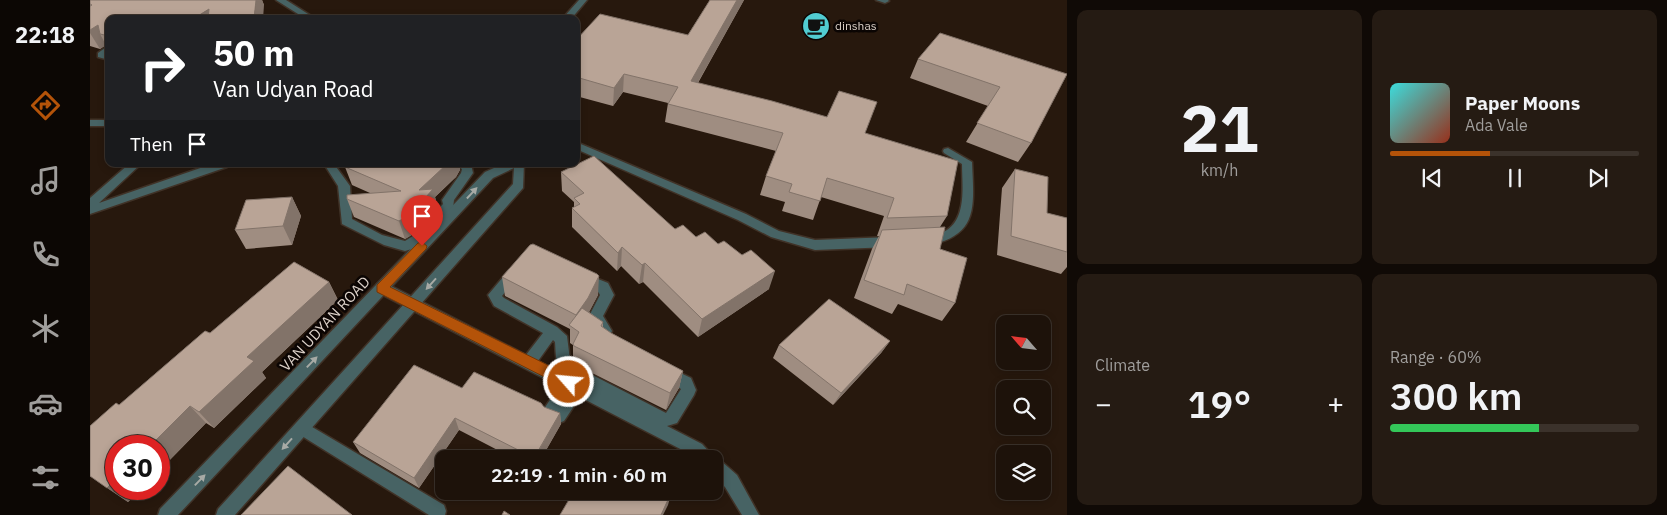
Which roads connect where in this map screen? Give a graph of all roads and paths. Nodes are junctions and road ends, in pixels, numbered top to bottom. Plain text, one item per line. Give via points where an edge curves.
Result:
1 (280, 0) edge
2 (584, 0) edge
3 (305, 15) edge
4 (570, 15) edge
5 (90, 123) edge
6 (105, 123) edge
7 (580, 147) edge
8 (948, 151) dead end
9 (133, 167) edge
10 (214, 167) edge
11 (333, 167) edge
12 (467, 167) edge
13 (506, 167) edge
14 (519, 167) edge
15 (90, 204) edge
16 (90, 210) edge
17 (521, 266) edge
18 (570, 272) edge
19 (382, 288) junction
20 (413, 304) junction
21 (552, 331) junction
22 (612, 341) edge
23 (529, 362) junction
24 (651, 364) edge
25 (573, 385) junction
26 (555, 414) edge
27 (302, 428) junction
28 (697, 450) edge
29 (723, 474) edge
30 (438, 511) dead end
31 (166, 515) edge
32 (224, 515) edge
33 (751, 515) edge

1 - 3 street
2 - 4 street
5 - 6 street
7 - 8 street via 776,234 815,245 940,240 963,223 967,212 967,162
9 - 15 street
10 - 16 street
11 - 12 street via 344,186 346,220 401,247 411,245 449,205 448,200 467,173
19 -> 13 street, VAN UDYAN ROAD via 489,175
14 -> 20 street via 519,185
17 - 21 street via 496,295 499,302
18 - 22 street via 603,287 607,295 596,316
19 - 20 street
31 -> 19 street, VAN UDYAN ROAD
20 - 23 street
20 - 27 street
21 - 23 street
21 - 24 street via 562,340 563,361 568,369 664,420 672,418 689,390 686,383
23 - 25 street
25 - 26 street
25 - 28 street
27 - 30 street
27 -> 32 street
29 - 33 street

